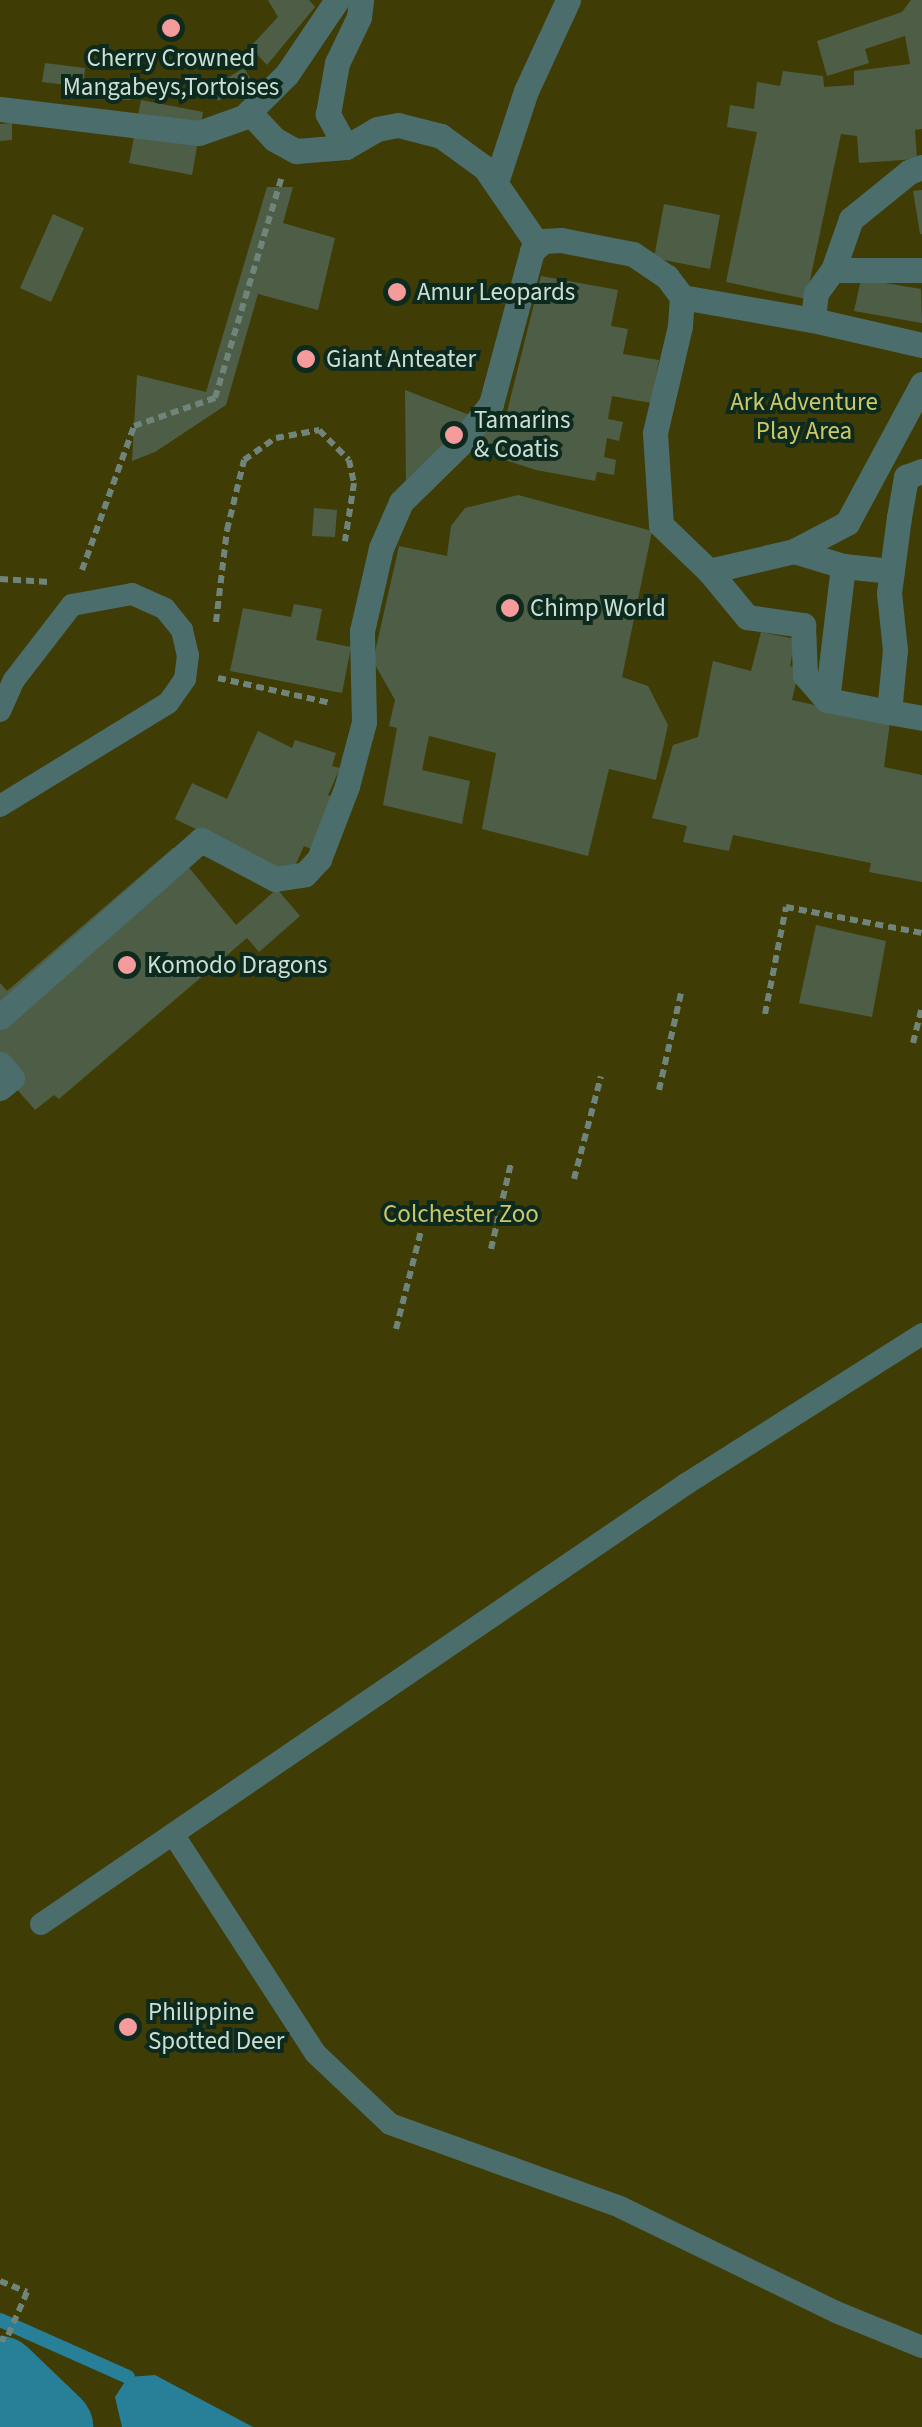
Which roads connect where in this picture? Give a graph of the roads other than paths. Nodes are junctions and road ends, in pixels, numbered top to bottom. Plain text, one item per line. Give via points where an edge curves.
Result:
1 (337, 0) edge
2 (361, 0) edge
3 (568, 0) edge
4 (0, 109) edge
5 (249, 112) junction
6 (346, 148) junction
7 (922, 168) edge
8 (496, 182) junction
9 (538, 245) junction
10 (832, 270) junction
11 (922, 270) edge
12 (682, 296) junction
13 (813, 320) junction
14 (922, 345) edge
15 (922, 384) edge
16 (876, 465) junction
17 (922, 471) edge
18 (794, 551) junction
19 (893, 559) junction
20 (843, 566) junction
21 (709, 571) junction
22 (827, 700) junction
23 (0, 711) edge
24 (889, 712) junction
25 (922, 718) edge
26 (0, 806) edge
27 (0, 1016) edge
28 (0, 1064) edge
29 (0, 1088) edge
30 (922, 1334) edge
31 (173, 1834) junction
32 (40, 1924) dead end
33 (922, 2347) edge

1 - 5 street via 287,74
2 - 6 street via 337,63 328,114
3 - 8 street via 526,91
4 - 5 street via 200,133
5 - 6 street via 287,147
6 - 8 street via 377,129 398,126 461,147
7 - 10 street via 851,219
8 - 9 street
9 - 12 street via 560,240 633,254
9 - 27 street via 491,404 401,502 381,548 362,631 364,722 319,859 305,874 276,879 201,840
10 - 11 street
10 - 13 street via 816,293
12 - 13 street
12 - 21 street via 655,433 660,524
13 - 14 street
15 - 16 street
16 - 18 street via 848,523
16 - 19 street
17 - 19 street via 906,477
18 - 20 street
18 - 21 street
19 - 20 street
19 - 24 street
20 - 22 street
21 - 22 street via 754,624 803,626 805,675
22 - 24 street
23 - 26 lane via 14,680 72,605 132,594 166,609 182,630 185,679 168,703
24 - 25 street
28 - 29 street via 12,1078
30 - 31 lane via 686,1484
31 - 32 lane
31 - 33 lane via 315,2053 390,2124 620,2206

